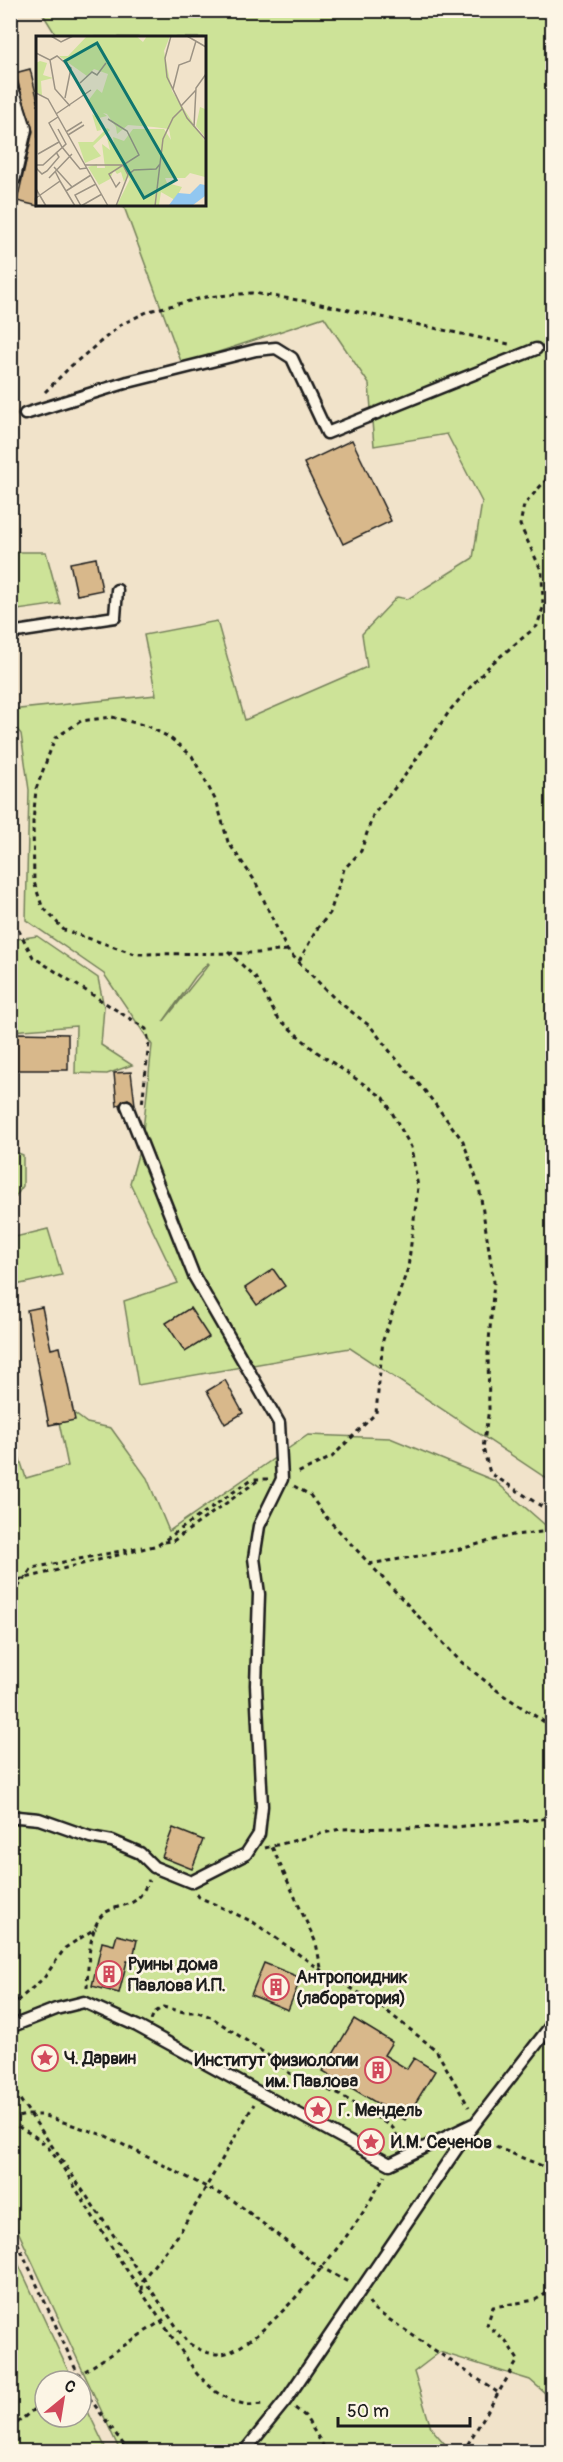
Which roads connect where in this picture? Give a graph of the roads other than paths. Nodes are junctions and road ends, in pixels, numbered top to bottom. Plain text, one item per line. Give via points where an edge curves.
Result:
1 (10, 95) edge
2 (10, 177) edge
3 (536, 350) road end
4 (25, 414) road end
5 (117, 590) dead end
6 (10, 633) edge
7 (127, 1106) dead end
8 (10, 1820) edge
9 (552, 2024) edge
10 (10, 2027) edge
11 (478, 2122) junction
12 (244, 2451) edge

1 - 2 street via 21,129
3 - 4 lane via 327,433 292,358 276,348 128,382
5 - 6 lane via 115,617
7 - 8 lane via 195,1276 279,1423 277,1480 259,1526 254,1558 259,1594 259,1834 246,1854 191,1882 154,1868 140,1853 112,1841 39,1819
9 - 11 lane
10 - 11 lane via 84,2002 146,2031 390,2164
11 - 12 lane via 286,2400

